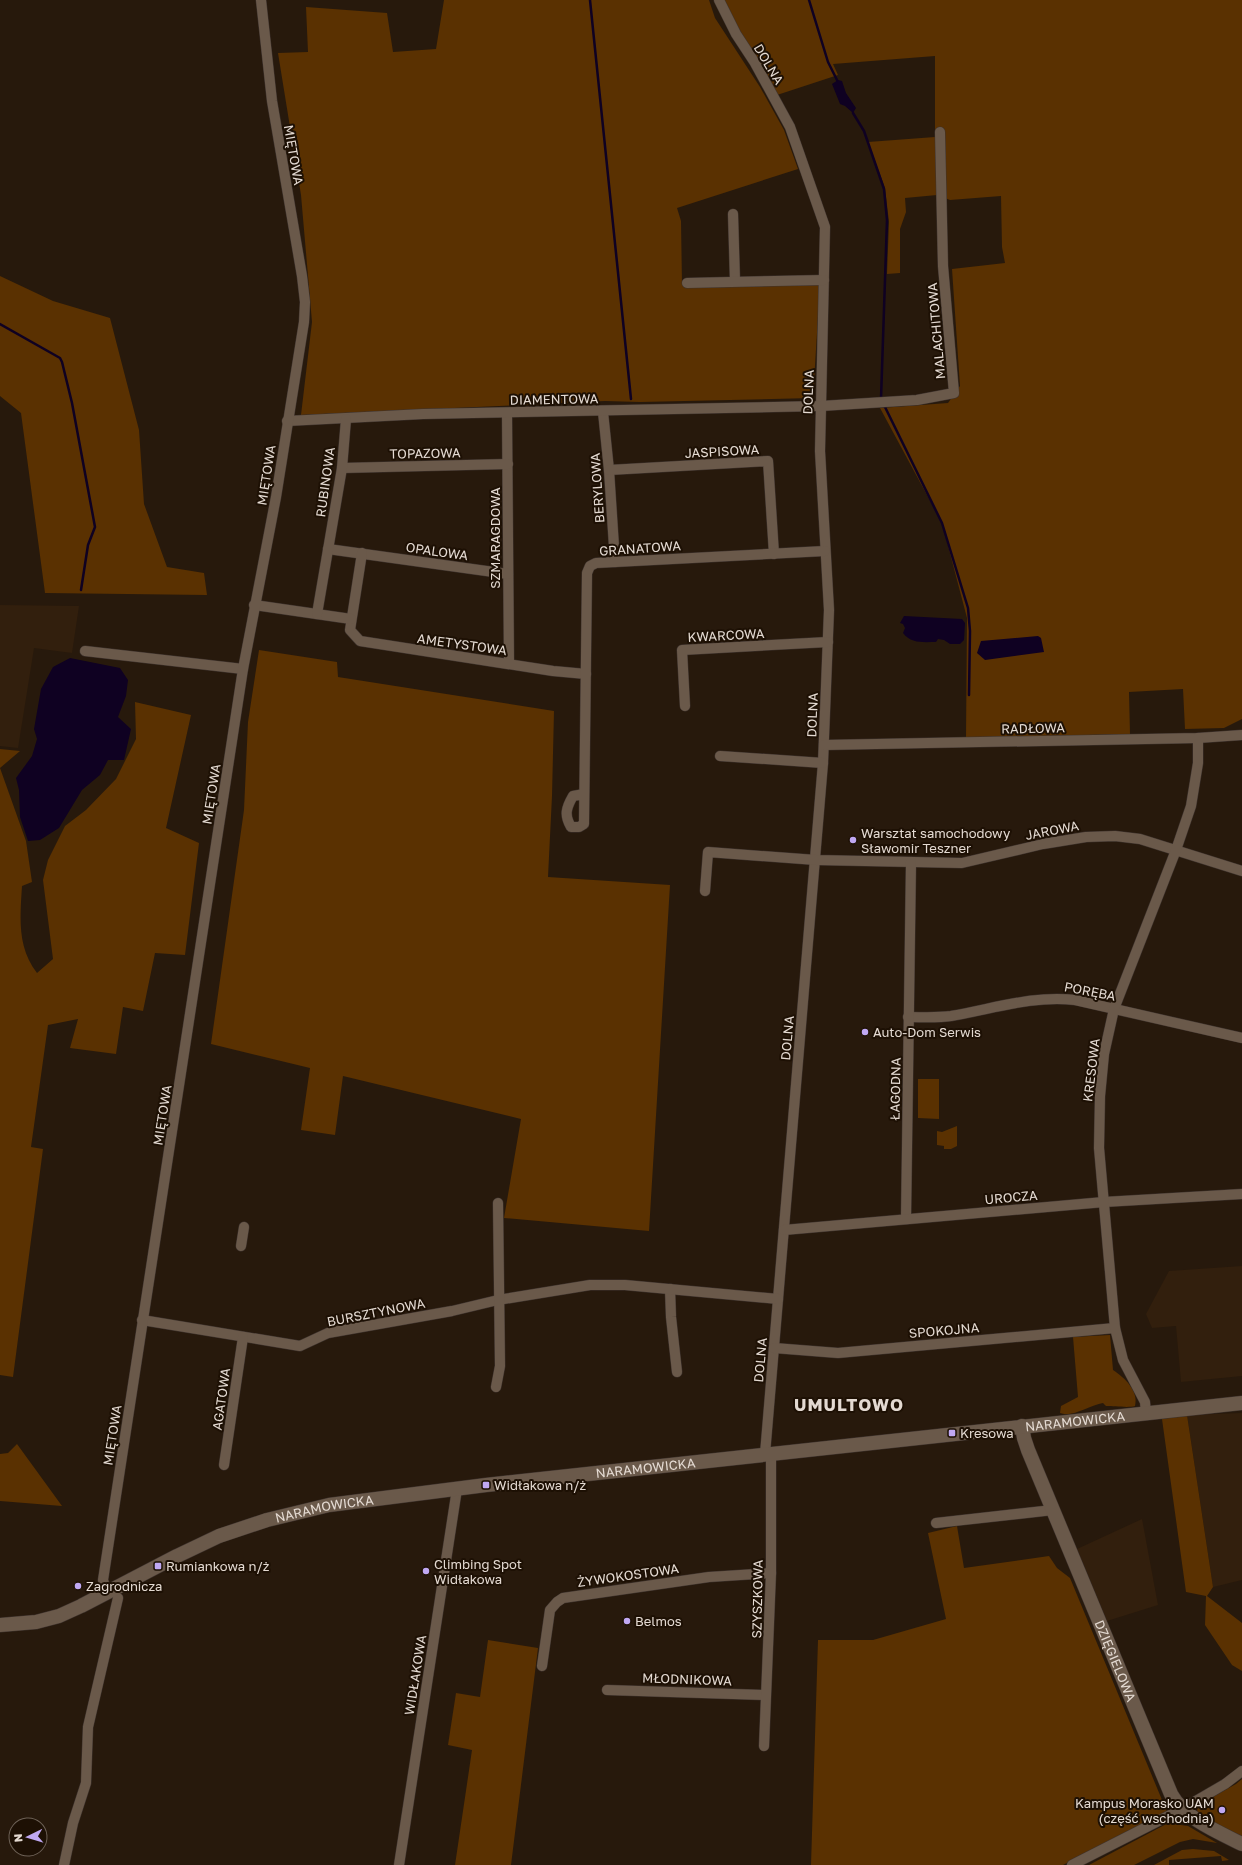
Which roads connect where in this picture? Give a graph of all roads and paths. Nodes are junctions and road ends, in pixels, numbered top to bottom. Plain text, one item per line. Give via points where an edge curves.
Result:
1 (261, 0) edge
2 (719, 0) edge
3 (940, 132) dead end
4 (733, 214) dead end
5 (824, 280) junction
6 (735, 282) junction
7 (687, 283) dead end
8 (821, 406) junction
9 (603, 412) junction
10 (507, 413) junction
11 (346, 419) junction
12 (287, 421) junction
13 (508, 464) junction
14 (342, 468) junction
15 (609, 470) junction
16 (328, 549) junction
17 (825, 551) junction
18 (362, 553) junction
19 (774, 554) junction
20 (615, 562) junction
21 (508, 574) junction
22 (254, 605) junction
23 (318, 614) junction
24 (351, 619) junction
25 (828, 642) junction
26 (85, 651) dead end
27 (509, 663) junction
28 (243, 669) junction
29 (586, 674) junction
30 (685, 706) dead end
31 (1242, 735) edge
32 (1198, 738) junction
33 (824, 745) junction
34 (720, 756) dead end
35 (823, 763) junction
36 (584, 794) dead end
37 (1176, 850) junction
38 (816, 860) junction
39 (911, 862) junction
40 (1242, 871) edge
41 (705, 892) dead end
42 (1114, 1009) junction
43 (908, 1017) junction
44 (1242, 1038) edge
45 (1242, 1194) edge
46 (1104, 1202) junction
47 (498, 1203) dead end
48 (906, 1219) junction
49 (244, 1227) dead end
50 (784, 1230) junction
51 (241, 1246) dead end
52 (670, 1289) junction
53 (778, 1299) junction
54 (498, 1300) junction
55 (142, 1320) junction
56 (1115, 1328) junction
57 (243, 1337) junction
58 (774, 1348) junction
59 (677, 1372) dead end
60 (496, 1386) dead end
61 (1242, 1403) edge
62 (1146, 1413) junction
63 (1022, 1426) junction
64 (768, 1454) junction
65 (224, 1465) dead end
66 (457, 1489) junction
67 (1053, 1510) junction
68 (936, 1523) dead end
69 (771, 1573) junction
70 (113, 1596) junction
71 (0, 1625) edge
72 (542, 1666) dead end
73 (607, 1690) dead end
74 (765, 1694) junction
75 (764, 1746) dead end
76 (1242, 1771) edge
77 (1182, 1810) junction
78 (1242, 1844) edge
79 (64, 1865) edge
80 (399, 1865) edge
81 (1072, 1865) edge

1 - 12 street, MIĘTOWA via 272,101 305,302 304,322
2 - 5 street, DOLNA via 790,127 825,227
3 - 8 street, MALACHITOWA via 943,266 954,393 918,400
4 - 6 street
5 - 6 street
5 - 8 street, DOLNA
6 - 7 street
8 - 9 street, DIAMENTOWA
8 - 17 street, DOLNA via 820,451
9 - 10 street, DIAMENTOWA
9 - 15 street, BERYLOWA
10 - 11 street, DIAMENTOWA via 423,414
10 - 13 street, SZMARAGDOWA
11 - 12 street, DIAMENTOWA
11 - 14 street, RUBINOWA
12 - 22 street, MIĘTOWA via 276,497
13 - 14 street, TOPAZOWA
13 - 21 street, SZMARAGDOWA
14 - 16 street, RUBINOWA
15 - 19 street, JASPISOWA via 768,461
15 - 20 street, BERYLOWA
16 - 18 street
16 - 23 street, RUBINOWA
17 - 19 street, GRANATOWA
17 - 25 street, DOLNA via 829,610
18 - 21 street, OPALOWA
18 - 24 street
19 - 20 street, GRANATOWA
20 - 29 street, GRANATOWA via 596,563 590,566 587,573
21 - 27 street, SZMARAGDOWA
22 - 23 street
22 - 28 street, MIĘTOWA
23 - 24 street
24 - 27 street, AMETYSTOWA via 350,630 365,643
25 - 30 street, KWARCOWA via 682,650
25 - 33 street, DOLNA
26 - 28 street
27 - 29 street, AMETYSTOWA
28 - 55 street, MIĘTOWA
29 - 36 street, GRANATOWA
31 - 32 street, RADŁOWA
32 - 33 street, RADŁOWA
32 - 37 street, KRESOWA via 1198,763 1191,806
33 - 35 street, DOLNA
34 - 35 street
35 - 38 street, DOLNA
37 - 39 street, JAROWA via 1127,836 1101,836 1043,844 970,862
37 - 40 street, JAROWA
37 - 42 street, KRESOWA
38 - 39 street, JAROWA
38 - 41 street, JAROWA via 708,852
38 - 50 street, DOLNA
39 - 43 street, ŁAGODNA
42 - 43 street, PORĘBA via 1075,1000 1047,998 951,1016
42 - 44 street, PORĘBA
42 - 46 street, KRESOWA via 1104,1054 1100,1096 1099,1148
43 - 48 street, ŁAGODNA
45 - 46 street, UROCZA
46 - 48 street, UROCZA
46 - 56 street, KRESOWA
47 - 54 street
48 - 50 street, UROCZA
49 - 51 street
50 - 53 street, DOLNA
52 - 53 street, BURSZTYNOWA
52 - 54 street, BURSZTYNOWA via 590,1285
52 - 59 street
53 - 58 street, DOLNA
54 - 57 street, BURSZTYNOWA via 452,1311 328,1333 300,1346
54 - 60 street via 500,1366
55 - 57 street, BURSZTYNOWA
55 - 70 street, MIĘTOWA via 103,1580
56 - 58 street, SPOKOJNA via 838,1353
56 - 62 street, KRESOWA via 1123,1360 1145,1402
57 - 65 street, AGATOWA
58 - 64 street, DOLNA
61 - 62 street, NARAMOWICKA
62 - 63 street, NARAMOWICKA
63 - 64 street, NARAMOWICKA
63 - 67 street, DZIĘGIELOWA via 1025,1441
64 - 66 street, NARAMOWICKA
64 - 69 street, SZYSZKOWA
66 - 70 street, NARAMOWICKA via 329,1505 260,1522 206,1542
66 - 80 street, WIDŁAKOWA
67 - 68 street
67 - 77 street, DZIĘGIELOWA via 1171,1794
69 - 72 street, ŻYWOKOSTOWA via 709,1577 563,1598 550,1610
69 - 74 street, SZYSZKOWA via 770,1636
70 - 71 street, NARAMOWICKA via 36,1622
70 - 79 street via 88,1727 86,1784 73,1823
73 - 74 street, MŁODNIKOWA
74 - 75 street, SZYSZKOWA
76 - 77 street
77 - 78 street
77 - 81 street

